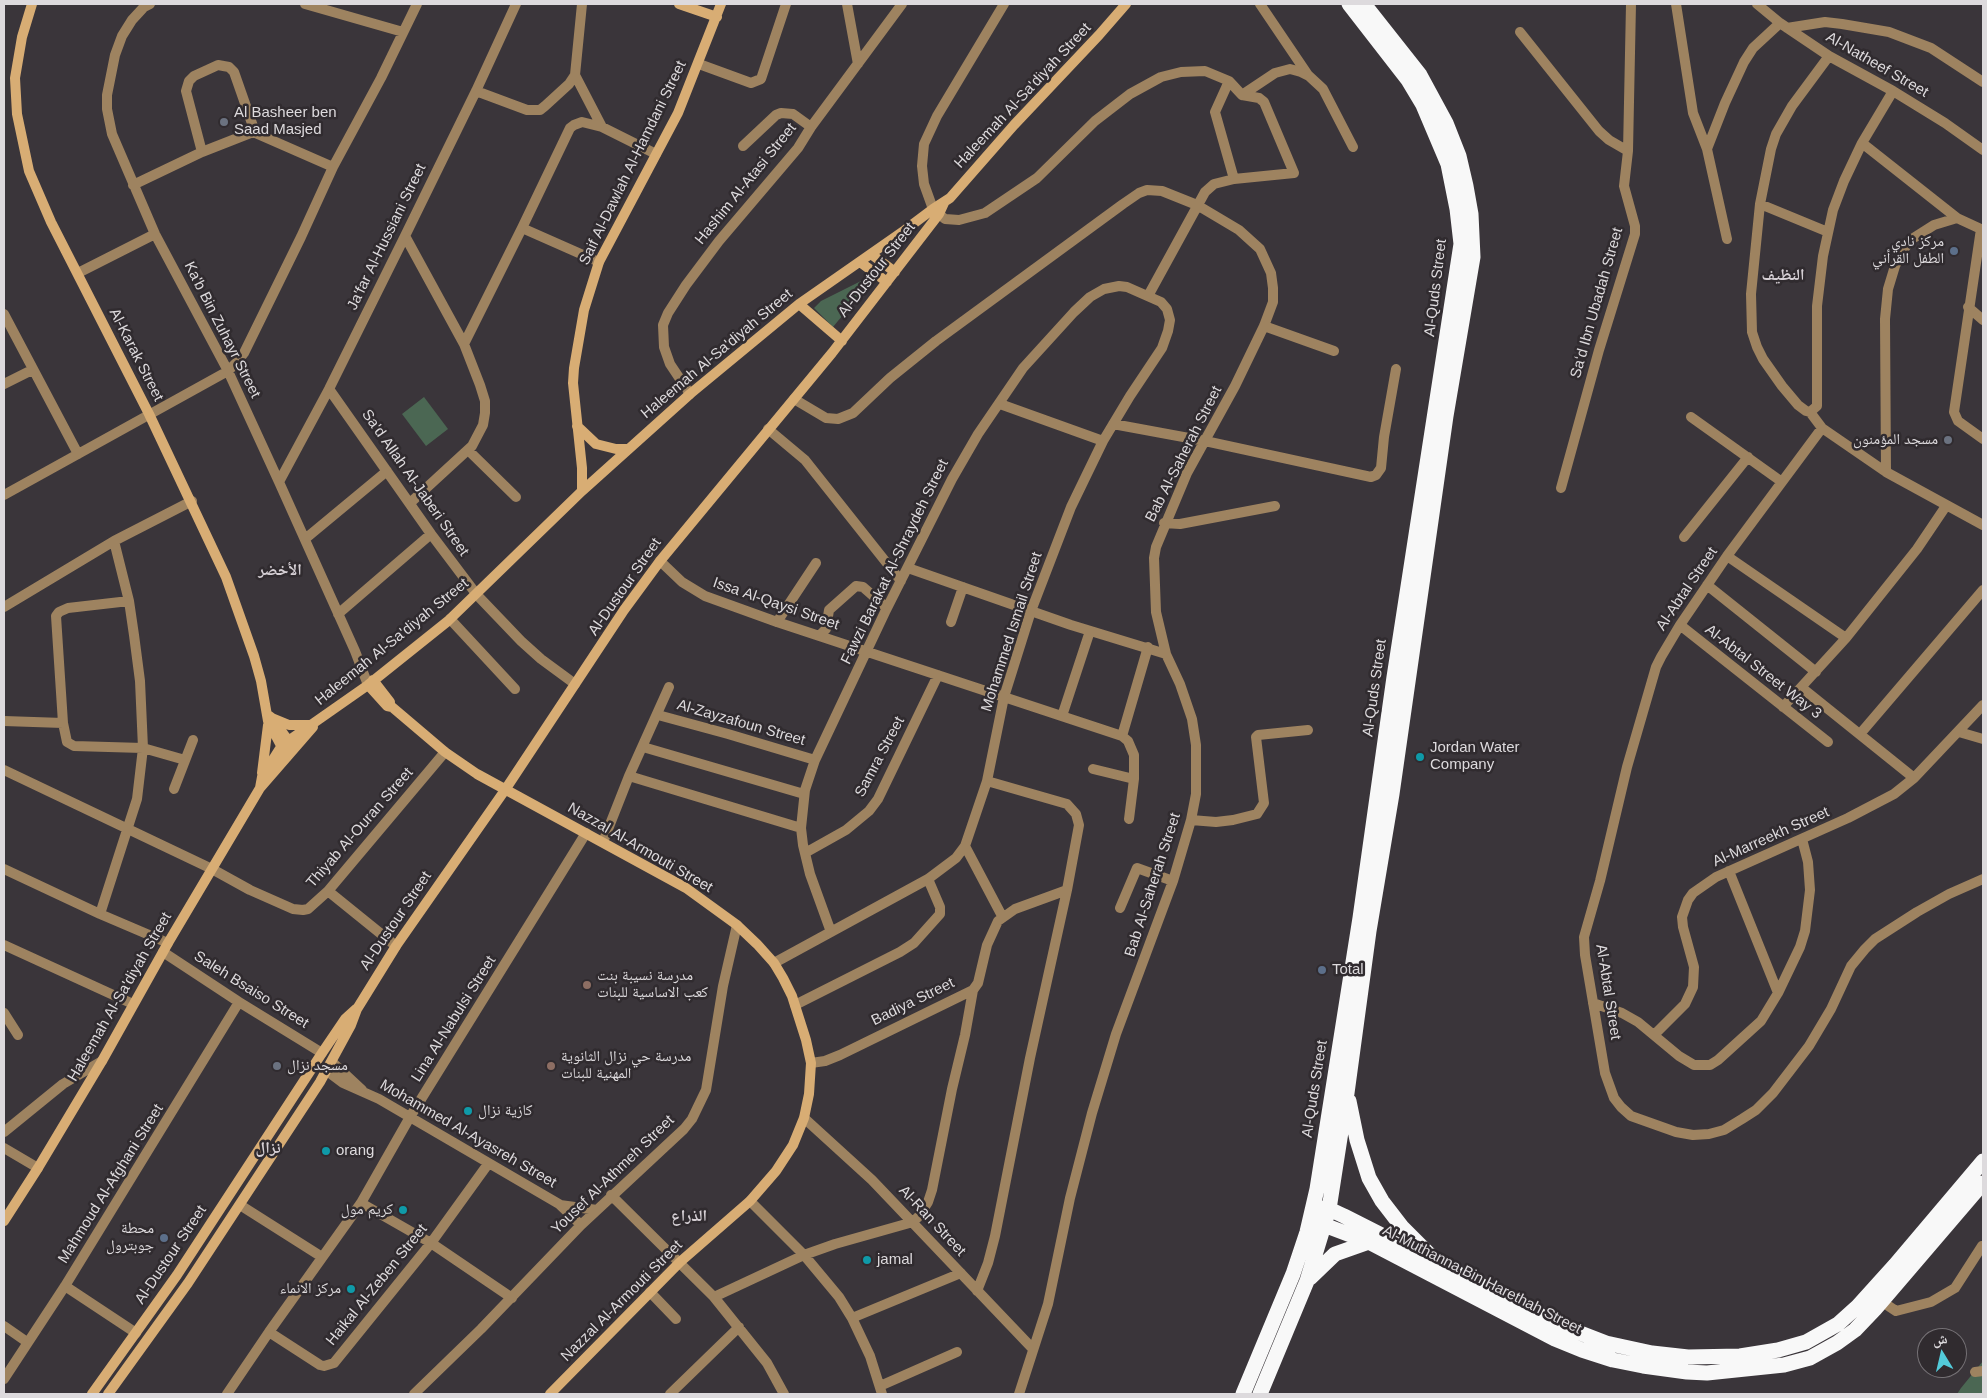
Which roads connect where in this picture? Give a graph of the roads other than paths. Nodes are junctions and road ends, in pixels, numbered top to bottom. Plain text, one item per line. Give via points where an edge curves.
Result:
1 (32, 4) edge
2 (305, 4) edge
3 (417, 4) edge
4 (516, 4) edge
5 (582, 4) edge
6 (678, 4) edge
7 (722, 4) edge
8 (786, 4) edge
9 (847, 4) edge
10 (902, 4) edge
11 (1004, 4) edge
12 (1126, 4) edge
13 (1260, 4) edge
14 (1349, 4) edge
15 (1364, 4) edge
16 (1631, 4) edge
17 (1676, 4) edge
18 (1757, 4) edge
19 (145, 5) edge
20 (718, 17) junction
21 (1784, 25) junction
22 (403, 32) junction
23 (1520, 32) dead end
24 (1829, 56) junction
25 (699, 64) junction
26 (858, 64) junction
27 (575, 75) junction
28 (1309, 76) junction
29 (1228, 81) junction
30 (1983, 82) edge
31 (476, 91) junction
32 (1893, 91) junction
33 (1242, 95) junction
34 (602, 127) junction
35 (811, 127) junction
36 (255, 132) junction
37 (1862, 143) junction
38 (743, 146) dead end
39 (1353, 147) dead end
40 (1707, 149) junction
41 (1983, 150) edge
42 (1628, 151) junction
43 (202, 152) junction
44 (656, 154) junction
45 (333, 168) junction
46 (1234, 179) junction
47 (133, 185) junction
48 (944, 203) joint
49 (1760, 204) junction
50 (1197, 205) junction
51 (936, 212) junction
52 (1957, 218) junction
53 (522, 228) junction
54 (1982, 230) edge
55 (1828, 232) junction
56 (155, 234) junction
57 (405, 236) junction
58 (1727, 239) dead end
59 (871, 254) junction
60 (599, 262) junction
61 (860, 262) junction
62 (895, 272) junction
63 (78, 273) junction
64 (887, 282) junction
65 (1148, 296) junction
66 (799, 304) junction
67 (1968, 307) junction
68 (4, 314) edge
69 (1983, 320) edge
70 (1264, 326) junction
71 (842, 341) junction
72 (464, 344) junction
73 (1334, 351) dead end
74 (32, 370) junction
75 (1396, 370) dead end
76 (228, 371) junction
77 (4, 384) edge
78 (329, 389) junction
79 (690, 394) junction
80 (794, 399) junction
81 (1000, 404) junction
82 (1808, 411) junction
83 (149, 414) junction
84 (1691, 417) dead end
85 (1113, 424) junction
86 (577, 426) junction
87 (1822, 428) junction
88 (768, 430) junction
89 (1983, 439) edge
90 (1103, 441) junction
91 (1205, 441) junction
92 (627, 449) junction
93 (468, 450) junction
94 (78, 454) junction
95 (1748, 457) junction
96 (387, 471) junction
97 (1886, 472) junction
98 (279, 482) junction
99 (1782, 482) junction
100 (1561, 488) dead end
101 (582, 491) junction
102 (4, 495) edge
103 (516, 496) dead end
104 (192, 501) junction
105 (410, 503) junction
106 (1275, 506) dead end
107 (1946, 506) junction
108 (1164, 523) junction
109 (1983, 525) edge
110 (431, 534) junction
111 (1684, 537) dead end
112 (305, 539) junction
113 (114, 541) junction
114 (1727, 556) junction
115 (660, 561) junction
116 (816, 563) dead end
117 (908, 568) junction
118 (901, 581) junction
119 (1707, 585) junction
120 (963, 587) junction
121 (1983, 590) edge
122 (477, 595) junction
123 (129, 600) junction
124 (4, 607) edge
125 (887, 608) junction
126 (1031, 611) junction
127 (338, 614) junction
128 (450, 619) junction
129 (777, 622) junction
130 (951, 622) dead end
131 (1680, 626) junction
132 (1090, 631) junction
133 (819, 636) junction
134 (1846, 638) junction
135 (1148, 647) junction
136 (867, 651) junction
137 (1166, 654) junction
138 (1816, 672) junction
139 (938, 675) junction
140 (370, 682) junction
141 (575, 684) junction
142 (669, 688) dead end
143 (1802, 688) junction
144 (515, 689) dead end
145 (1004, 697) junction
146 (1983, 705) edge
147 (1784, 708) junction
148 (658, 715) junction
149 (1062, 716) junction
150 (269, 718) junction
151 (4, 721) edge
152 (63, 723) junction
153 (314, 723) junction
154 (1308, 730) dead end
155 (1959, 732) junction
156 (1860, 734) junction
157 (1122, 736) junction
158 (1983, 739) edge
159 (193, 740) dead end
160 (1828, 742) dead end
161 (288, 746) junction
162 (643, 747) junction
163 (143, 748) junction
164 (445, 752) junction
165 (287, 757) joint
166 (185, 760) junction
167 (814, 760) junction
168 (1093, 769) dead end
169 (4, 770) edge
170 (629, 776) junction
171 (262, 777) junction
172 (1914, 778) junction
173 (1134, 780) junction
174 (987, 781) junction
175 (260, 788) junction
176 (174, 789) dead end
177 (505, 790) junction
178 (804, 794) junction
179 (1129, 820) dead end
180 (1191, 820) junction
181 (801, 828) junction
182 (128, 829) junction
183 (586, 832) junction
184 (1802, 839) junction
185 (603, 842) junction
186 (965, 846) junction
187 (805, 853) junction
188 (4, 869) edge
189 (212, 869) junction
190 (1729, 871) junction
191 (928, 879) junction
192 (1983, 879) edge
193 (1173, 881) junction
194 (328, 890) junction
195 (1068, 890) junction
196 (1120, 908) dead end
197 (100, 914) junction
198 (1002, 916) junction
199 (737, 925) junction
200 (831, 932) junction
201 (4, 945) edge
202 (396, 946) junction
203 (166, 947) junction
204 (774, 963) junction
205 (973, 990) junction
206 (1778, 993) junction
207 (240, 1002) junction
208 (1593, 1003) junction
209 (133, 1004) junction
210 (795, 1005) junction
211 (357, 1009) junction
212 (4, 1013) edge
213 (18, 1035) dead end
214 (1654, 1035) junction
215 (319, 1057) junction
216 (102, 1060) junction
217 (811, 1063) junction
218 (330, 1066) junction
219 (1347, 1093) junction
220 (410, 1117) junction
221 (804, 1118) junction
222 (4, 1132) edge
223 (4, 1148) edge
224 (1983, 1161) edge
225 (488, 1164) junction
226 (38, 1168) junction
227 (1983, 1183) edge
228 (1983, 1194) edge
229 (612, 1196) junction
230 (750, 1201) junction
231 (361, 1203) junction
232 (559, 1204) junction
233 (240, 1205) junction
234 (1962, 1206) junction
235 (1329, 1209) junction
236 (597, 1210) junction
237 (1311, 1214) junction
238 (4, 1221) edge
239 (913, 1222) junction
240 (581, 1225) junction
241 (1326, 1225) junction
242 (1369, 1242) junction
243 (431, 1243) junction
244 (1982, 1246) dead end
245 (804, 1255) junction
246 (322, 1257) junction
247 (680, 1262) junction
248 (1442, 1268) junction
249 (960, 1273) junction
250 (1307, 1280) junction
251 (66, 1286) junction
252 (977, 1291) junction
253 (650, 1292) junction
254 (714, 1297) junction
255 (512, 1298) junction
256 (1881, 1301) junction
257 (852, 1318) junction
258 (676, 1319) dead end
259 (4, 1326) edge
260 (739, 1327) junction
261 (269, 1332) junction
262 (136, 1333) junction
263 (27, 1342) junction
264 (1034, 1349) junction
265 (957, 1352) dead end
266 (4, 1380) edge
267 (881, 1390) edge
268 (676, 1392) edge
269 (92, 1394) edge
270 (108, 1394) edge
271 (227, 1394) edge
272 (414, 1394) edge
273 (550, 1394) edge
274 (784, 1394) edge
275 (1019, 1394) edge
276 (1244, 1394) edge
277 (1260, 1394) edge

1 - 63 street, Al-Karak Street via 16,65 17,114 29,171 50,222
2 - 22 street
3 - 22 street
4 - 31 street, Ja'far Al-Hussiani Street
5 - 27 street
6 - 20 street
7 - 20 street, Saif Al-Dawlah Al-Hamdani Street
8 - 25 street via 761,79 751,83
9 - 26 street
10 - 26 street, Hashim Al-Atasi Street
11 - 51 street via 937,116 924,144 924,184
12 - 48 street, Haleemah Al-Sa'diyah Street
13 - 28 street
14 - 237 highway, Al-Quds Street via 1408,80 1423,105 1448,164 1461,244 1360,918
15 - 219 highway, Al-Quds Street via 1420,75 1446,122 1466,186 1473,257 1446,416
16 - 42 street, Saʻd Ibn Ubadah Street
17 - 40 street via 1693,113
18 - 21 street, Al-Natheef Street
19 - 47 street, Ka'b Bin Zuhayr Street via 122,36 107,95 112,134
20 - 25 street, Saif Al-Dawlah Al-Hamdani Street
21 - 24 street, Al-Natheef Street
21 - 30 street via 1824,22 1889,32 1932,48
21 - 40 street via 1754,48 1744,62
22 - 45 street
23 - 42 street via 1599,131
24 - 32 street, Al-Natheef Street
24 - 49 street via 1792,106 1776,134
25 - 44 street, Saif Al-Dawlah Al-Hamdani Street
26 - 35 street, Hashim Al-Atasi Street
27 - 31 street via 545,106 534,111
27 - 34 street
28 - 33 street via 1295,70 1283,70
28 - 39 street via 1328,97
29 - 33 street
29 - 46 street via 1215,112
29 - 51 street via 1205,71 1161,77 1108,111 1037,178 986,214 960,220 945,219
31 - 57 street, Ja'far Al-Hussiani Street
32 - 37 street
32 - 41 street, Al-Natheef Street
33 - 46 street via 1264,102 1294,172
34 - 44 street
34 - 53 street via 582,122 570,128
35 - 38 street via 793,114 781,113
35 - 79 street, Hashim Al-Atasi Street via 784,167 719,241 668,313 663,325 664,347 670,364
36 - 43 street
36 - 43 street via 234,72 229,67 218,66 194,76 186,91
36 - 45 street
37 - 52 street
37 - 55 street via 1844,181
40 - 58 street
42 - 100 street, Saʻd Ibn Ubadah Street via 1624,186 1635,226 1634,234
43 - 47 street
44 - 60 street, Saif Al-Dawlah Al-Hamdani Street
45 - 76 street via 244,353
46 - 50 street via 1212,185
47 - 56 street, Ka'b Bin Zuhayr Street
48 - 51 street, Al-Dustour Street
49 - 55 street
49 - 82 street via 1750,316 1752,332 1763,359 1782,386 1798,405
50 - 65 street
50 - 70 street, Bab Al-Saherah Street via 1239,230 1266,258 1274,288 1273,302
50 - 80 street, Bab Al-Saherah Street via 1154,190 1139,193 936,341 853,413 838,419 826,418
51 - 59 street, Haleemah Al-Sa'diyah Street
51 - 62 street, Al-Dustour Street
52 - 54 street
52 - 97 street via 1934,225 1912,239 1895,266 1888,288 1885,318
53 - 60 street
53 - 72 street
54 - 67 street
55 - 82 street via 1817,306 1817,406
56 - 63 street
56 - 76 street, Ka'b Bin Zuhayr Street
57 - 72 street
57 - 78 street, Ja'far Al-Hussiani Street
59 - 61 street, Haleemah Al-Sa'diyah Street
59 - 62 street
60 - 86 street, Saif Al-Dawlah Al-Hamdani Street via 584,310 574,368
61 - 64 street
61 - 66 street, Haleemah Al-Sa'diyah Street
62 - 64 street, Al-Dustour Street
63 - 83 street, Al-Karak Street
64 - 71 street, Al-Dustour Street
65 - 81 street, Fawzi Barakat Al-Shraydeh Street via 1119,286 1104,289 1090,297 1032,356
65 - 85 street, Mohammed Ismail Street via 1161,302 1167,310 1170,320 1168,331 1162,348
66 - 71 street
66 - 79 street, Haleemah Al-Sa'diyah Street
67 - 69 street
67 - 89 street via 1954,416
68 - 74 street
70 - 73 street
70 - 91 street, Bab Al-Saherah Street
71 - 80 street, Al-Dustour Street
72 - 93 street via 485,401 479,435
74 - 77 street
74 - 94 street
75 - 91 street via 1381,468 1376,475
76 - 83 street
76 - 98 street, Ka'b Bin Zuhayr Street
78 - 96 street, Sa'd Allah Al-Jaberi Street
78 - 98 street, Ja'far Al-Hussiani Street
79 - 92 street, Haleemah Al-Sa'diyah Street
80 - 88 street, Al-Dustour Street
81 - 90 street
81 - 117 street, Fawzi Barakat Al-Shraydeh Street via 952,479
82 - 87 street
83 - 94 street
83 - 104 street, Al-Karak Street
84 - 95 street
85 - 90 street, Mohammed Ismail Street
85 - 91 street
86 - 92 street via 596,444
86 - 101 street, Saif Al-Dawlah Al-Hamdani Street
87 - 97 street
87 - 99 street, Al-Abtal Street
88 - 115 street, Al-Dustour Street
88 - 118 street via 805,460
90 - 126 street, Mohammed Ismail Street via 1071,507
91 - 108 street, Bab Al-Saherah Street
92 - 101 street, Haleemah Al-Sa'diyah Street
93 - 103 street
93 - 105 street
94 - 102 street
95 - 99 street
95 - 111 street
96 - 105 street, Sa'd Allah Al-Jaberi Street
96 - 112 street
97 - 107 street
98 - 112 street, Ka'b Bin Zuhayr Street
99 - 114 street, Al-Abtal Street
101 - 122 street, Haleemah Al-Sa'diyah Street
104 - 113 street
104 - 150 street, Al-Karak Street via 242,619
105 - 110 street, Sa'd Allah Al-Jaberi Street
106 - 108 street via 1185,524
107 - 109 street
107 - 134 street via 1917,549
108 - 137 street, Bab Al-Saherah Street via 1154,558 1156,612
110 - 122 street, Sa'd Allah Al-Jaberi Street
110 - 127 street
112 - 127 street, Ka'b Bin Zuhayr Street
113 - 123 street
113 - 124 street
114 - 119 street, Al-Abtal Street
114 - 134 street
115 - 129 street, Issa Al-Qaysi Street via 682,582 705,596
115 - 141 street, Al-Dustour Street
116 - 129 street
117 - 118 street, Fawzi Barakat Al-Shraydeh Street
117 - 120 street
118 - 125 street, Fawzi Barakat Al-Shraydeh Street
119 - 131 street, Al-Abtal Street
119 - 138 street
120 - 126 street
120 - 130 street
121 - 156 street
122 - 128 street, Haleemah Al-Sa'diyah Street
122 - 141 street, Sa'd Allah Al-Jaberi Street via 521,642
123 - 152 street via 68,608 56,616
123 - 163 street via 140,681
125 - 133 street via 863,587 856,586 830,610 826,629
125 - 136 street, Fawzi Barakat Al-Shraydeh Street
126 - 132 street
126 - 145 street, Mohammed Ismail Street
127 - 140 street, Ka'b Bin Zuhayr Street
128 - 140 street, Haleemah Al-Sa'diyah Street
128 - 144 street
129 - 133 street, Issa Al-Qaysi Street
131 - 147 street, Al-Abtal Street Way 3
131 - 208 street, Al-Abtal Street via 1656,668 1587,922 1585,956
132 - 135 street
132 - 149 street
133 - 136 street, Issa Al-Qaysi Street
134 - 138 street
135 - 137 street
135 - 157 street
136 - 139 street, Issa Al-Qaysi Street
136 - 167 street, Fawzi Barakat Al-Shraydeh Street
137 - 180 street, Bab Al-Saherah Street via 1186,700 1196,745 1196,794
138 - 143 street
139 - 145 street, Issa Al-Qaysi Street
139 - 187 street, Samra Street via 878,799 846,830
140 - 153 street, Haleemah Al-Sa'diyah Street
140 - 164 street, Nazzal Al-Armouti Street via 380,699
141 - 177 street, Al-Dustour Street
142 - 148 street
143 - 147 street
143 - 156 street
145 - 149 street, Issa Al-Qaysi Street
145 - 174 street, Mohammed Ismail Street
146 - 155 street, Al-Marreekh Street
147 - 160 street, Al-Abtal Street Way 3
148 - 162 street
148 - 167 street, Al-Zayzafoun Street
149 - 157 street, Issa Al-Qaysi Street
150 - 153 street via 295,726
150 - 161 street, Al-Karak Street
150 - 171 street
151 - 152 street
152 - 163 street via 70,745
153 - 161 street, Haleemah Al-Sa'diyah Street
154 - 180 street via 1256,737 1264,803 1257,814 1216,822
155 - 158 street
155 - 172 street, Al-Marreekh Street
156 - 172 street
157 - 173 street via 1134,755
159 - 166 street
161 - 165 street, Al-Karak Street
161 - 171 street, Haleemah Al-Sa'diyah Street
162 - 170 street
162 - 178 street
163 - 166 street
163 - 182 street via 137,799
164 - 177 street, Nazzal Al-Armouti Street
164 - 194 street, Thiyab Al-Ouran Street
165 - 175 street, Haleemah Al-Sa'diyah Street
166 - 176 street
167 - 178 street, Fawzi Barakat Al-Shraydeh Street
168 - 173 street
169 - 182 street, Thiyab Al-Ouran Street
170 - 181 street
170 - 185 street
171 - 175 street, Haleemah Al-Sa'diyah Street
172 - 184 street, Al-Marreekh Street via 1876,804
173 - 179 street
174 - 186 street, Mohammed Ismail Street
174 - 195 street via 1067,804 1076,814 1079,825
175 - 189 street, Haleemah Al-Sa'diyah Street
177 - 183 street, Nazzal Al-Armouti Street
177 - 202 street, Al-Dustour Street
178 - 181 street, Fawzi Barakat Al-Shraydeh Street
180 - 193 street, Bab Al-Saherah Street
181 - 187 street, Fawzi Barakat Al-Shraydeh Street
182 - 189 street, Thiyab Al-Ouran Street
182 - 197 street
183 - 185 street, Nazzal Al-Armouti Street
183 - 220 street, Lina Al-Nabulsi Street
184 - 190 street, Al-Marreekh Street
184 - 206 street via 1808,862 1809,907 1800,947
185 - 199 street, Nazzal Al-Armouti Street via 686,888
186 - 191 street, Mohammed Ismail Street via 956,858
186 - 198 street
187 - 200 street, Fawzi Barakat Al-Shraydeh Street
188 - 197 street, Saleh Bsaiso Street
189 - 194 street, Thiyab Al-Ouran Street via 250,890 298,910 308,909
189 - 203 street, Haleemah Al-Sa'diyah Street
190 - 206 street
190 - 214 street, Al-Marreekh Street via 1699,889 1684,908 1683,927 1694,967 1693,986 1685,1004
191 - 200 street, Mohammed Ismail Street
191 - 210 street via 940,914 914,943
192 - 208 street, Al-Abtal Street via 1917,912 1870,944 1851,966 1809,1046 1774,1093 1756,1110 1724,1130 1694,1135 1676,1132 1631,1116 1621,1107 1606,1072
193 - 196 street via 1137,868
193 - 264 street, Bab Al-Saherah Street via 1104,1071 1070,1198 1048,1304
194 - 202 street
195 - 198 street
195 - 252 street via 995,1236
197 - 203 street, Saleh Bsaiso Street
198 - 205 street, Badiya Street via 992,931 978,983
199 - 204 street, Nazzal Al-Armouti Street
199 - 229 street, Yousef Al-Athmeh Street via 706,1090 700,1106 684,1129
200 - 204 street, Mohammed Ismail Street
201 - 209 street
202 - 211 street, Al-Dustour Street
203 - 207 street, Saleh Bsaiso Street
203 - 209 street, Haleemah Al-Sa'diyah Street
204 - 210 street, Nazzal Al-Armouti Street
205 - 217 street, Badiya Street via 840,1055
205 - 239 street via 932,1190 924,1209
206 - 214 street via 1750,1032 1710,1065 1694,1065
207 - 215 street, Saleh Bsaiso Street
207 - 251 street, Mahmoud Al-Afghani Street
208 - 214 street via 1622,1013
209 - 216 street, Haleemah Al-Sa'diyah Street
210 - 217 street, Nazzal Al-Armouti Street
211 - 215 street, Al-Dustour Street via 345,1019
211 - 218 street, Al-Dustour Street
212 - 213 street
215 - 218 street, Mohammed Al-Ayasreh Street
215 - 262 street, Al-Dustour Street
216 - 222 street via 63,1084
216 - 226 street, Haleemah Al-Sa'diyah Street
217 - 221 street, Nazzal Al-Armouti Street
218 - 220 street, Mohammed Al-Ayasreh Street via 343,1083
218 - 233 street, Al-Dustour Street
219 - 235 highway, Al-Quds Street
219 - 248 highway via 1369,1178 1402,1227
220 - 225 street, Mohammed Al-Ayasreh Street
220 - 231 street, Lina Al-Nabulsi Street
221 - 230 street, Nazzal Al-Armouti Street via 793,1145
221 - 239 street, Al-Ran Street
223 - 226 street
224 - 248 highway, Al-Muthanna Bin Harethah Street via 1858,1306 1838,1324 1806,1342 1778,1350 1740,1356 1688,1357 1606,1343 1557,1324
225 - 232 street, Mohammed Al-Ayasreh Street
225 - 243 street, Haikal Al-Zeben Street
226 - 238 street, Haleemah Al-Sa'diyah Street
227 - 234 highway, Al-Muthanna Bin Harethah Street
228 - 234 highway
229 - 236 street, Yousef Al-Athmeh Street
229 - 247 street
230 - 245 street
230 - 247 street, Nazzal Al-Armouti Street
231 - 243 street
231 - 246 street, Lina Al-Nabulsi Street
232 - 236 street, Mohammed Al-Ayasreh Street
232 - 240 street, Mohammed Al-Ayasreh Street
233 - 246 street
233 - 270 street, Al-Dustour Street
234 - 256 highway, Al-Muthanna Bin Harethah Street
235 - 237 highway, Al-Muthanna Bin Harethah Street
235 - 241 highway, Al-Quds Street
235 - 248 highway, Al-Muthanna Bin Harethah Street
236 - 240 street, Yousef Al-Athmeh Street
237 - 241 highway, Al-Muthanna Bin Harethah Street
237 - 276 highway, Al-Quds Street via 1293,1274
239 - 245 street
239 - 249 street, Al-Ran Street
240 - 255 street, Yousef Al-Athmeh Street
241 - 242 highway, Al-Muthanna Bin Harethah Street
241 - 250 highway, Al-Quds Street
242 - 250 highway via 1335,1254
242 - 256 highway, Al-Muthanna Bin Harethah Street via 1555,1339 1620,1361 1687,1372 1745,1370 1810,1358 1855,1330
243 - 255 street
243 - 261 street, Haikal Al-Zeben Street via 334,1363 320,1365
244 - 256 street via 1955,1288 1931,1302 1896,1311
245 - 254 street
245 - 257 street
246 - 261 street, Lina Al-Nabulsi Street
247 - 253 street, Nazzal Al-Armouti Street
247 - 254 street
249 - 252 street, Al-Ran Street
249 - 257 street
250 - 277 highway, Al-Quds Street
251 - 262 street
251 - 263 street, Mahmoud Al-Afghani Street
252 - 264 street, Al-Ran Street
253 - 258 street
253 - 273 street, Nazzal Al-Armouti Street
254 - 260 street
255 - 272 street, Yousef Al-Athmeh Street
257 - 267 street
259 - 263 street
260 - 268 street
260 - 274 street via 768,1363
261 - 271 street, Lina Al-Nabulsi Street
262 - 269 street, Al-Dustour Street
263 - 266 street, Mahmoud Al-Afghani Street
264 - 275 street, Bab Al-Saherah Street
265 - 267 street

